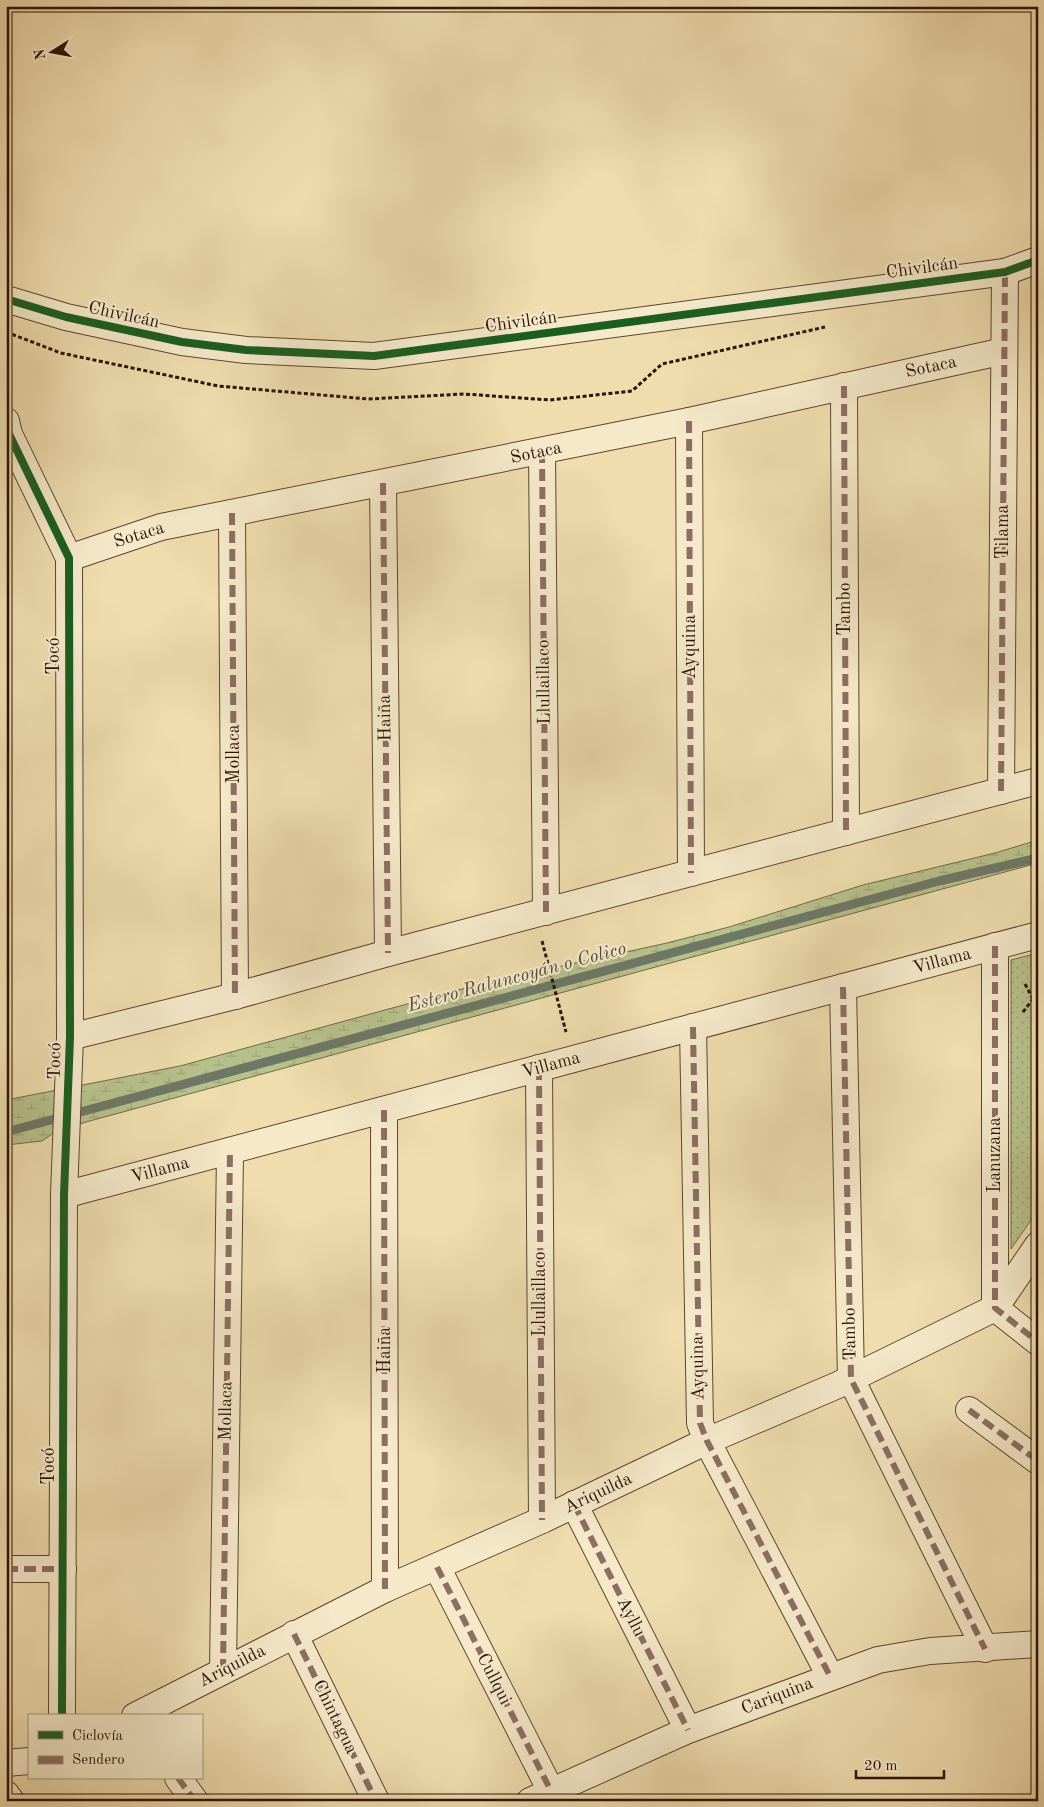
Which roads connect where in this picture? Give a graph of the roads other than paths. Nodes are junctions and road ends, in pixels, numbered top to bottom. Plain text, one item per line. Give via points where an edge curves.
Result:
1 (1038, 260) edge
2 (1005, 272) junction
3 (7, 305) edge
4 (1004, 351) junction
5 (844, 386) junction
6 (6, 421) edge
7 (689, 421) junction
8 (542, 451) junction
9 (383, 484) junction
10 (232, 513) junction
11 (69, 558) junction
12 (1038, 781) edge
13 (1001, 791) junction
14 (846, 832) junction
15 (691, 873) junction
16 (546, 912) junction
17 (1038, 935) edge
18 (995, 946) junction
19 (388, 953) junction
20 (843, 987) junction
21 (235, 996) junction
22 (693, 1027) junction
23 (70, 1037) junction
24 (539, 1068) junction
25 (384, 1110) junction
26 (230, 1151) junction
27 (64, 1195) junction
28 (1038, 1245) edge
29 (994, 1308) junction
30 (1038, 1342) edge
31 (851, 1379) junction
32 (969, 1410) dead end
33 (707, 1441) junction
34 (1038, 1461) edge
35 (574, 1504) junction
36 (542, 1520) junction
37 (437, 1567) junction
38 (6, 1569) edge
39 (63, 1569) junction
40 (385, 1590) junction
41 (294, 1634) junction
42 (1038, 1644) edge
43 (985, 1648) junction
44 (223, 1671) junction
45 (830, 1676) junction
46 (62, 1714) edge
47 (139, 1714) edge
48 (688, 1730) junction
49 (28, 1761) edge
50 (6, 1763) edge
51 (179, 1780) edge
52 (6, 1794) edge
53 (540, 1796) edge
54 (11, 1801) edge
55 (195, 1801) edge
56 (376, 1801) edge

1 - 2 street, Chivilcán
2 - 3 street, Chivilcán via 374,356 255,351 182,342
2 - 4 street, Tilama
4 - 5 street, Sotaca
4 - 13 street, Tilama
5 - 7 street, Sotaca
5 - 14 street, Tambo
6 - 11 street, Tocó via 9,434
7 - 8 street, Sotaca
7 - 15 street, Ayquina
8 - 9 street, Sotaca
8 - 16 street, Llullaillaco
9 - 10 street, Sotaca
9 - 19 street, Haiña
10 - 11 street, Sotaca via 161,527
10 - 21 street, Mollaca
11 - 23 street, Tocó
12 - 13 street
13 - 14 street
14 - 15 street
15 - 16 street
16 - 19 street
17 - 18 street, Villama
18 - 20 street, Villama
18 - 29 street, Lanuzana
19 - 21 street
20 - 22 street, Villama
20 - 31 street, Tambo
21 - 23 street
22 - 24 street, Villama
22 - 33 street, Ayquina via 698,1386 700,1423
23 - 27 street, Tocó
24 - 25 street, Villama
24 - 36 street, Llullaillaco
25 - 26 street, Villama
25 - 40 street, Haiña
26 - 27 street, Villama
26 - 44 street, Mollaca
27 - 39 street, Tocó
28 - 29 street, Ariquilda
29 - 30 street
29 - 31 street, Ariquilda
31 - 33 street, Ariquilda
31 - 43 street, Tambo
32 - 34 street
33 - 35 street, Ariquilda
33 - 45 street, Ayquina
35 - 36 street, Ariquilda
35 - 48 street, Ayllu
36 - 37 street, Ariquilda
37 - 40 street, Ariquilda
37 - 53 street, Cullqui
38 - 39 street
39 - 46 street, Tocó
40 - 41 street, Ariquilda
41 - 44 street, Ariquilda
41 - 56 street, Chintagua
42 - 43 street, Cariquina
43 - 45 street, Cariquina via 930,1651 878,1660
44 - 47 street, Ariquilda
45 - 48 street, Cariquina
48 - 53 street, Cariquina
49 - 50 street
51 - 55 street
52 - 54 street

